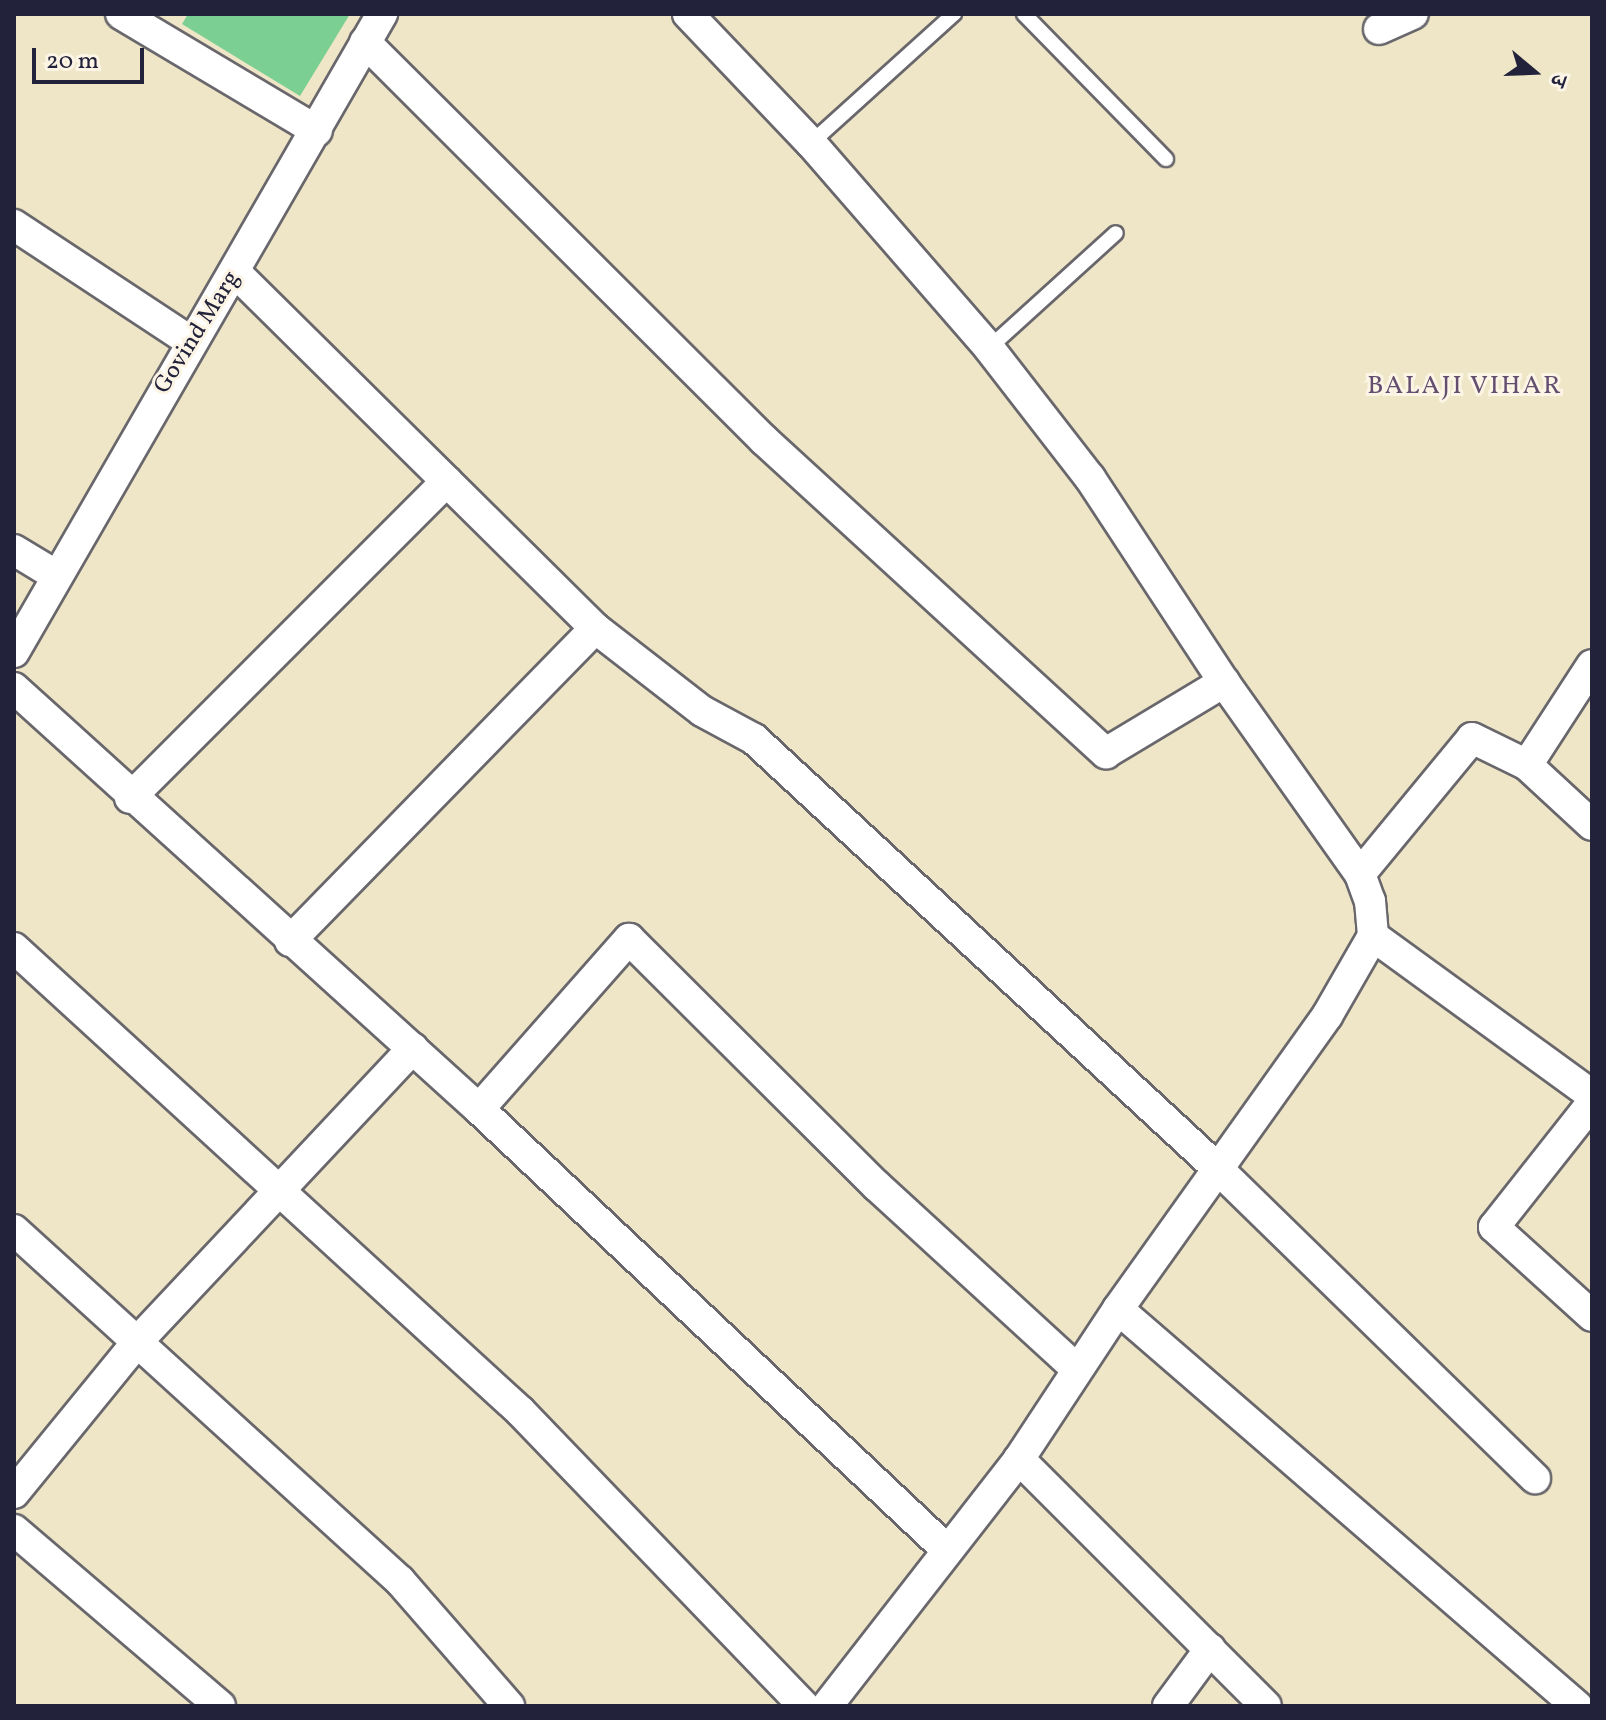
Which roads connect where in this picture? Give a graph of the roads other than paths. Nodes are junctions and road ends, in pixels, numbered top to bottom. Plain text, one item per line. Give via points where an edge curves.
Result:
1 (121, 14) edge
2 (382, 14) edge
3 (688, 14) edge
4 (954, 14) edge
5 (1024, 14) edge
6 (1413, 14) edge
7 (1379, 29) dead end
8 (365, 42) junction
9 (317, 131) junction
10 (811, 143) junction
11 (1166, 159) dead end
12 (14, 225) edge
13 (1116, 233) dead end
14 (236, 273) junction
15 (190, 341) junction
16 (989, 348) junction
17 (447, 481) junction
18 (14, 550) edge
19 (57, 576) junction
20 (595, 628) junction
21 (14, 652) edge
22 (1592, 665) edge
23 (1224, 682) junction
24 (14, 688) edge
25 (1527, 765) junction
26 (130, 798) junction
27 (1592, 825) edge
28 (1360, 874) junction
29 (1373, 936) junction
30 (290, 941) junction
31 (14, 948) edge
32 (413, 1048) junction
33 (1592, 1095) edge
34 (1592, 1103) edge
35 (479, 1109) junction
36 (1218, 1169) junction
37 (280, 1192) junction
38 (14, 1230) edge
39 (1118, 1309) junction
40 (1592, 1316) edge
41 (137, 1342) junction
42 (1077, 1369) junction
43 (1019, 1459) junction
44 (1535, 1478) dead end
45 (14, 1493) edge
46 (14, 1530) edge
47 (947, 1550) junction
48 (1210, 1649) junction
49 (220, 1706) edge
50 (509, 1706) edge
51 (804, 1706) edge
52 (827, 1706) edge
53 (1168, 1706) edge
54 (1266, 1706) edge
55 (1577, 1706) edge

1 - 9 street
2 - 8 street, Govind Marg
3 - 10 street
4 - 10 lane
5 - 11 lane
6 - 7 street
8 - 9 street, Govind Marg
8 - 23 street via 764,440 1106,753
9 - 14 street, Govind Marg
10 - 16 street
12 - 15 street
13 - 16 lane
14 - 15 street, Govind Marg
14 - 17 street
15 - 19 street, Govind Marg
16 - 23 street via 1090,478
17 - 20 street
17 - 26 street
18 - 19 street
19 - 21 street, Govind Marg
20 - 30 street
20 - 36 street via 702,711 754,739
22 - 25 street
23 - 28 street
24 - 26 street
25 - 27 street
25 - 28 street via 1472,738
26 - 30 street
28 - 29 street via 1370,901
29 - 33 street
29 - 36 street via 1327,1016
30 - 32 street
31 - 37 street
32 - 35 street
32 - 37 street
34 - 40 street via 1494,1227
35 - 42 street via 629,939 877,1186
35 - 47 street
36 - 39 street
36 - 44 street
37 - 41 street
37 - 51 street via 520,1411
38 - 41 street
39 - 42 street
39 - 55 street
41 - 45 street
41 - 50 street via 400,1581
42 - 43 street
43 - 47 street
43 - 48 street
46 - 49 street
47 - 52 street
48 - 53 street
48 - 54 street

